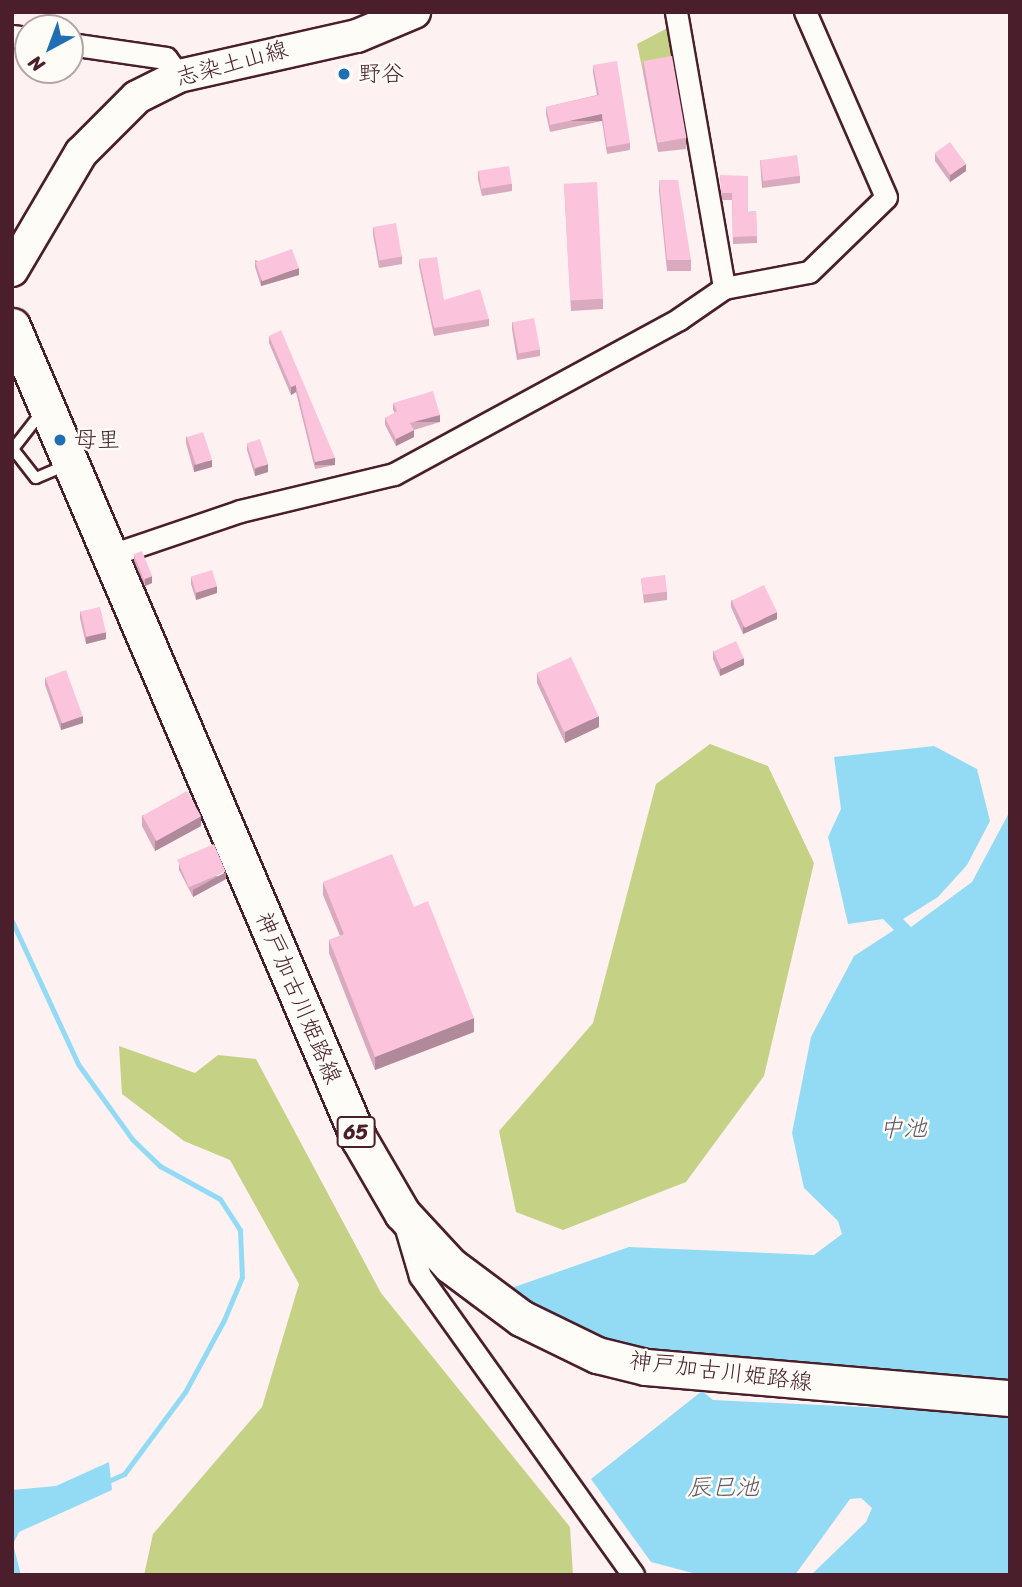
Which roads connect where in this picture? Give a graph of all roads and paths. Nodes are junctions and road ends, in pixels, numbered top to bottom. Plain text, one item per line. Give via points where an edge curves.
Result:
1 (414, 12) edge
2 (805, 12) edge
3 (684, 16) edge
4 (84, 46) edge
5 (179, 76) junction
6 (12, 270) edge
7 (724, 288) junction
8 (12, 326) edge
9 (46, 407) junction
10 (70, 464) junction
11 (108, 556) junction
12 (402, 1213) junction
13 (1010, 1398) edge
14 (633, 1575) edge

1 - 5 main road, 志染土山線 via 357,36
2 - 7 street via 886,197 810,272
3 - 7 street
4 - 5 street via 166,58
5 - 6 main road, 志染土山線 via 137,97 81,153
7 - 11 street via 679,319 394,474 240,511
8 - 9 main road, 神戸加古川姫路線 / 65
9 - 10 main road, 神戸加古川姫路線 / 65
9 - 10 lane via 13,449 36,478
10 - 11 main road, 神戸加古川姫路線 / 65
11 - 12 main road, 神戸加古川姫路線 / 65 via 359,1139
12 - 13 main road, 神戸加古川姫路線 / 65 via 450,1265 490,1295 597,1356 646,1367
12 - 14 street via 420,1276

